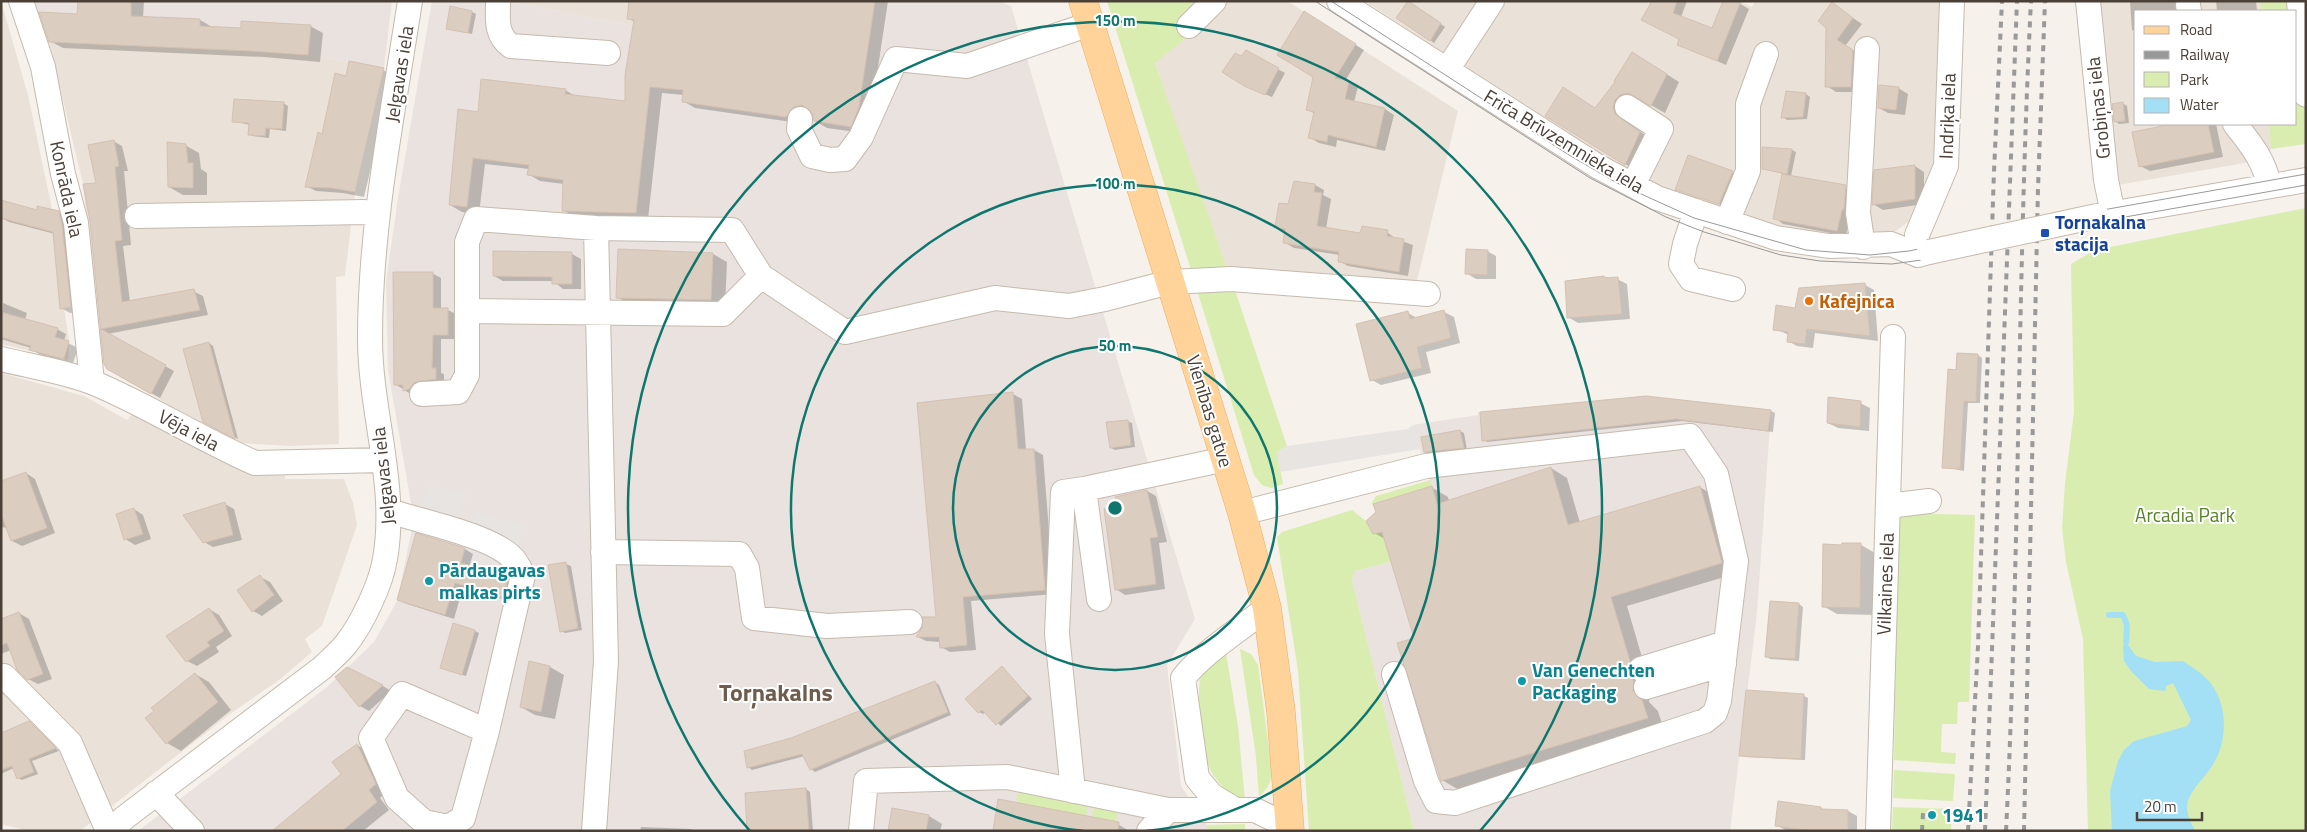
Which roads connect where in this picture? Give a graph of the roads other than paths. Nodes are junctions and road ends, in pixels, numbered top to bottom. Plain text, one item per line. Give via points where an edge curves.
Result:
1 (21, 1) edge
2 (410, 1) edge
3 (498, 1) edge
4 (1214, 1) edge
5 (1339, 1) edge
6 (1492, 1) edge
7 (1952, 1) edge
8 (2088, 1) edge
9 (2299, 1) edge
10 (1086, 12) edge
11 (1189, 26) dead end
12 (1867, 50) dead end
13 (608, 53) dead end
14 (1766, 54) dead end
15 (1447, 70) junction
16 (2306, 95) edge
17 (1627, 107) dead end
18 (800, 119) dead end
19 (2236, 125) edge
20 (2306, 180) edge
21 (1633, 185) junction
22 (2269, 186) junction
23 (1696, 211) junction
24 (377, 215) junction
25 (2105, 215) junction
26 (137, 216) dead end
27 (1727, 222) junction
28 (596, 228) junction
29 (1863, 247) junction
30 (1923, 254) junction
31 (761, 276) junction
32 (1170, 282) junction
33 (1732, 290) dead end
34 (1428, 294) dead end
35 (467, 311) junction
36 (596, 312) junction
37 (1893, 337) dead end
38 (1, 359) edge
39 (92, 382) junction
40 (422, 394) dead end
41 (1226, 459) junction
42 (383, 460) junction
43 (1084, 488) junction
44 (1929, 501) dead end
45 (1888, 506) junction
46 (390, 511) junction
47 (1242, 513) junction
48 (604, 552) junction
49 (1099, 599) dead end
50 (1267, 608) junction
51 (910, 622) dead end
52 (1725, 654) junction
53 (1394, 674) dead end
54 (4, 676) dead end
55 (1644, 678) dead end
56 (487, 731) junction
57 (1074, 791) junction
58 (156, 793) junction
59 (1234, 809) junction
60 (1168, 810) junction
61 (1290, 829) edge
62 (109, 831) edge
63 (192, 831) edge
64 (594, 831) edge
65 (861, 831) edge
66 (1149, 831) edge
67 (1878, 831) edge

1 - 39 street, Konrāda iela via 43,67 63,174 76,223
2 - 24 street, Jelgavas iela
3 - 13 street via 499,30 502,40 510,46
4 - 11 street
5 - 15 street, Friča Brīvzemnieka iela
6 - 15 street
7 - 30 street, Indriķa iela via 1946,166 1917,235
8 - 25 street, Grobiņas iela via 2106,180
9 - 16 street
10 - 18 street via 967,66 896,59 861,137 845,159 812,156 798,129
10 - 32 main road, Vienības gatve
12 - 29 street via 1858,213
14 - 27 street via 1748,104 1748,171
15 - 21 street, Friča Brīvzemnieka iela via 1597,166
17 - 21 street via 1661,130
19 - 22 street via 2255,150
20 - 22 street
21 - 23 street, Friča Brīvzemnieka iela
22 - 25 street
23 - 27 street, Friča Brīvzemnieka iela
23 - 33 street via 1684,244 1681,264 1691,278
24 - 26 street via 364,212
24 - 42 street, Jelgavas iela via 370,340
25 - 30 street, bridge
27 - 29 street, Friča Brīvzemnieka iela via 1776,238 1829,246
28 - 31 street via 732,230
28 - 35 street via 476,219 467,242
28 - 36 street
29 - 30 street, Friča Brīvzemnieka iela via 1891,244
31 - 32 street via 845,332 995,298 1070,306
31 - 36 street via 723,314
32 - 34 street via 1231,279
32 - 41 main road, Vienības gatve
35 - 36 street
35 - 40 street via 467,375 458,392
36 - 48 street
37 - 45 street, Vilkaines iela
38 - 39 street, Vēja iela
39 - 42 street, Vēja iela via 255,462
41 - 43 street
41 - 47 main road, Vienības gatve
42 - 46 street, Jelgavas iela
43 - 49 street
43 - 57 street via 1064,492 1057,634
44 - 45 street
45 - 67 street, Vilkaines iela
46 - 56 street via 498,547 515,560 523,574
46 - 58 street, Jelgavas iela via 385,562 374,594 346,644 322,668
47 - 50 main road, Vienības gatve
47 - 52 street via 1426,466 1690,436 1716,474 1736,561
48 - 51 street via 739,554 748,568 754,618 827,626
48 - 64 street via 606,662
50 - 59 street via 1199,659 1183,678 1197,778 1211,795
50 - 61 main road, Vienības gatve via 1281,712
52 - 53 street via 1719,701 1715,713 1705,721 1455,803 1436,801 1426,781
52 - 55 street
54 - 62 street via 70,743
56 - 56 street via 463,818 448,827 424,822 397,798 371,738 402,694
57 - 60 street
57 - 65 street via 1007,777 866,781
58 - 62 street, Jelgavas iela
58 - 63 street
59 - 60 street
59 - 61 street via 1256,810
60 - 66 street

